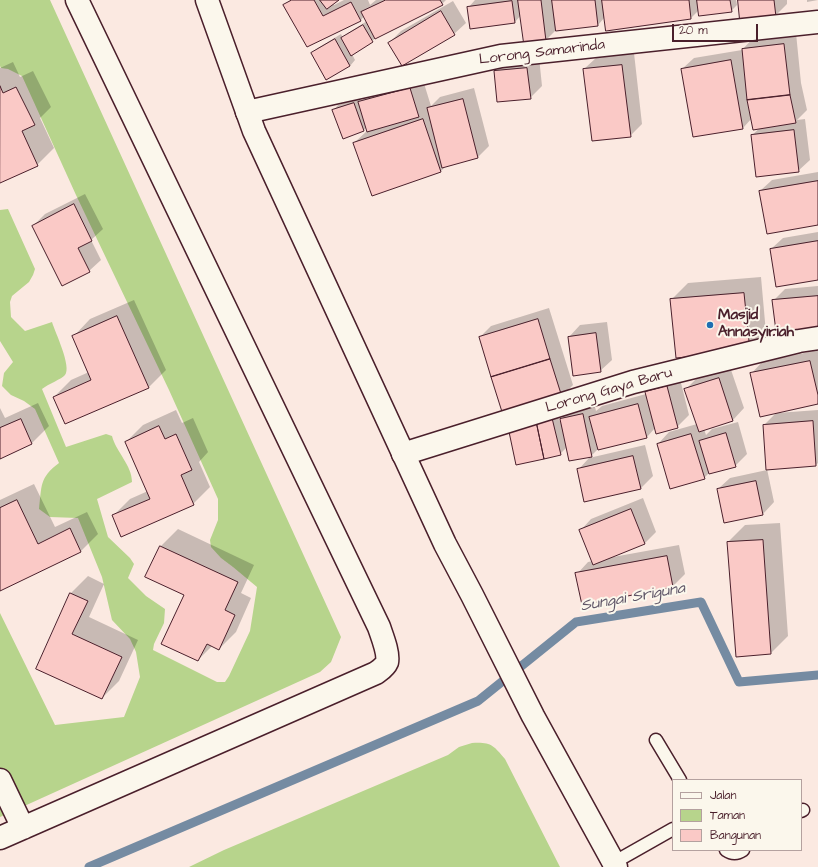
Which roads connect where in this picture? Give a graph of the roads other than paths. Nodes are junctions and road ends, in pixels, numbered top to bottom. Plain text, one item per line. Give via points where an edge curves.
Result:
1 (77, 0) edge
2 (207, 0) edge
3 (818, 22) edge
4 (247, 112) junction
5 (818, 338) edge
6 (403, 454) junction
7 (656, 740) dead end
8 (679, 779) edge
9 (0, 780) edge
10 (22, 828) junction
11 (672, 830) edge
12 (0, 838) edge
13 (728, 851) edge
14 (741, 851) edge
15 (615, 865) edge

1 - 10 street via 379,628 387,661 376,673
2 - 4 street
3 - 4 street, Lorong Samarinda via 502,56
4 - 6 street
5 - 6 street, Lorong Gaya Baru via 633,382
6 - 15 street via 445,544 533,716
7 - 8 lane
9 - 10 street
10 - 12 street
11 - 15 lane
13 - 14 lane

